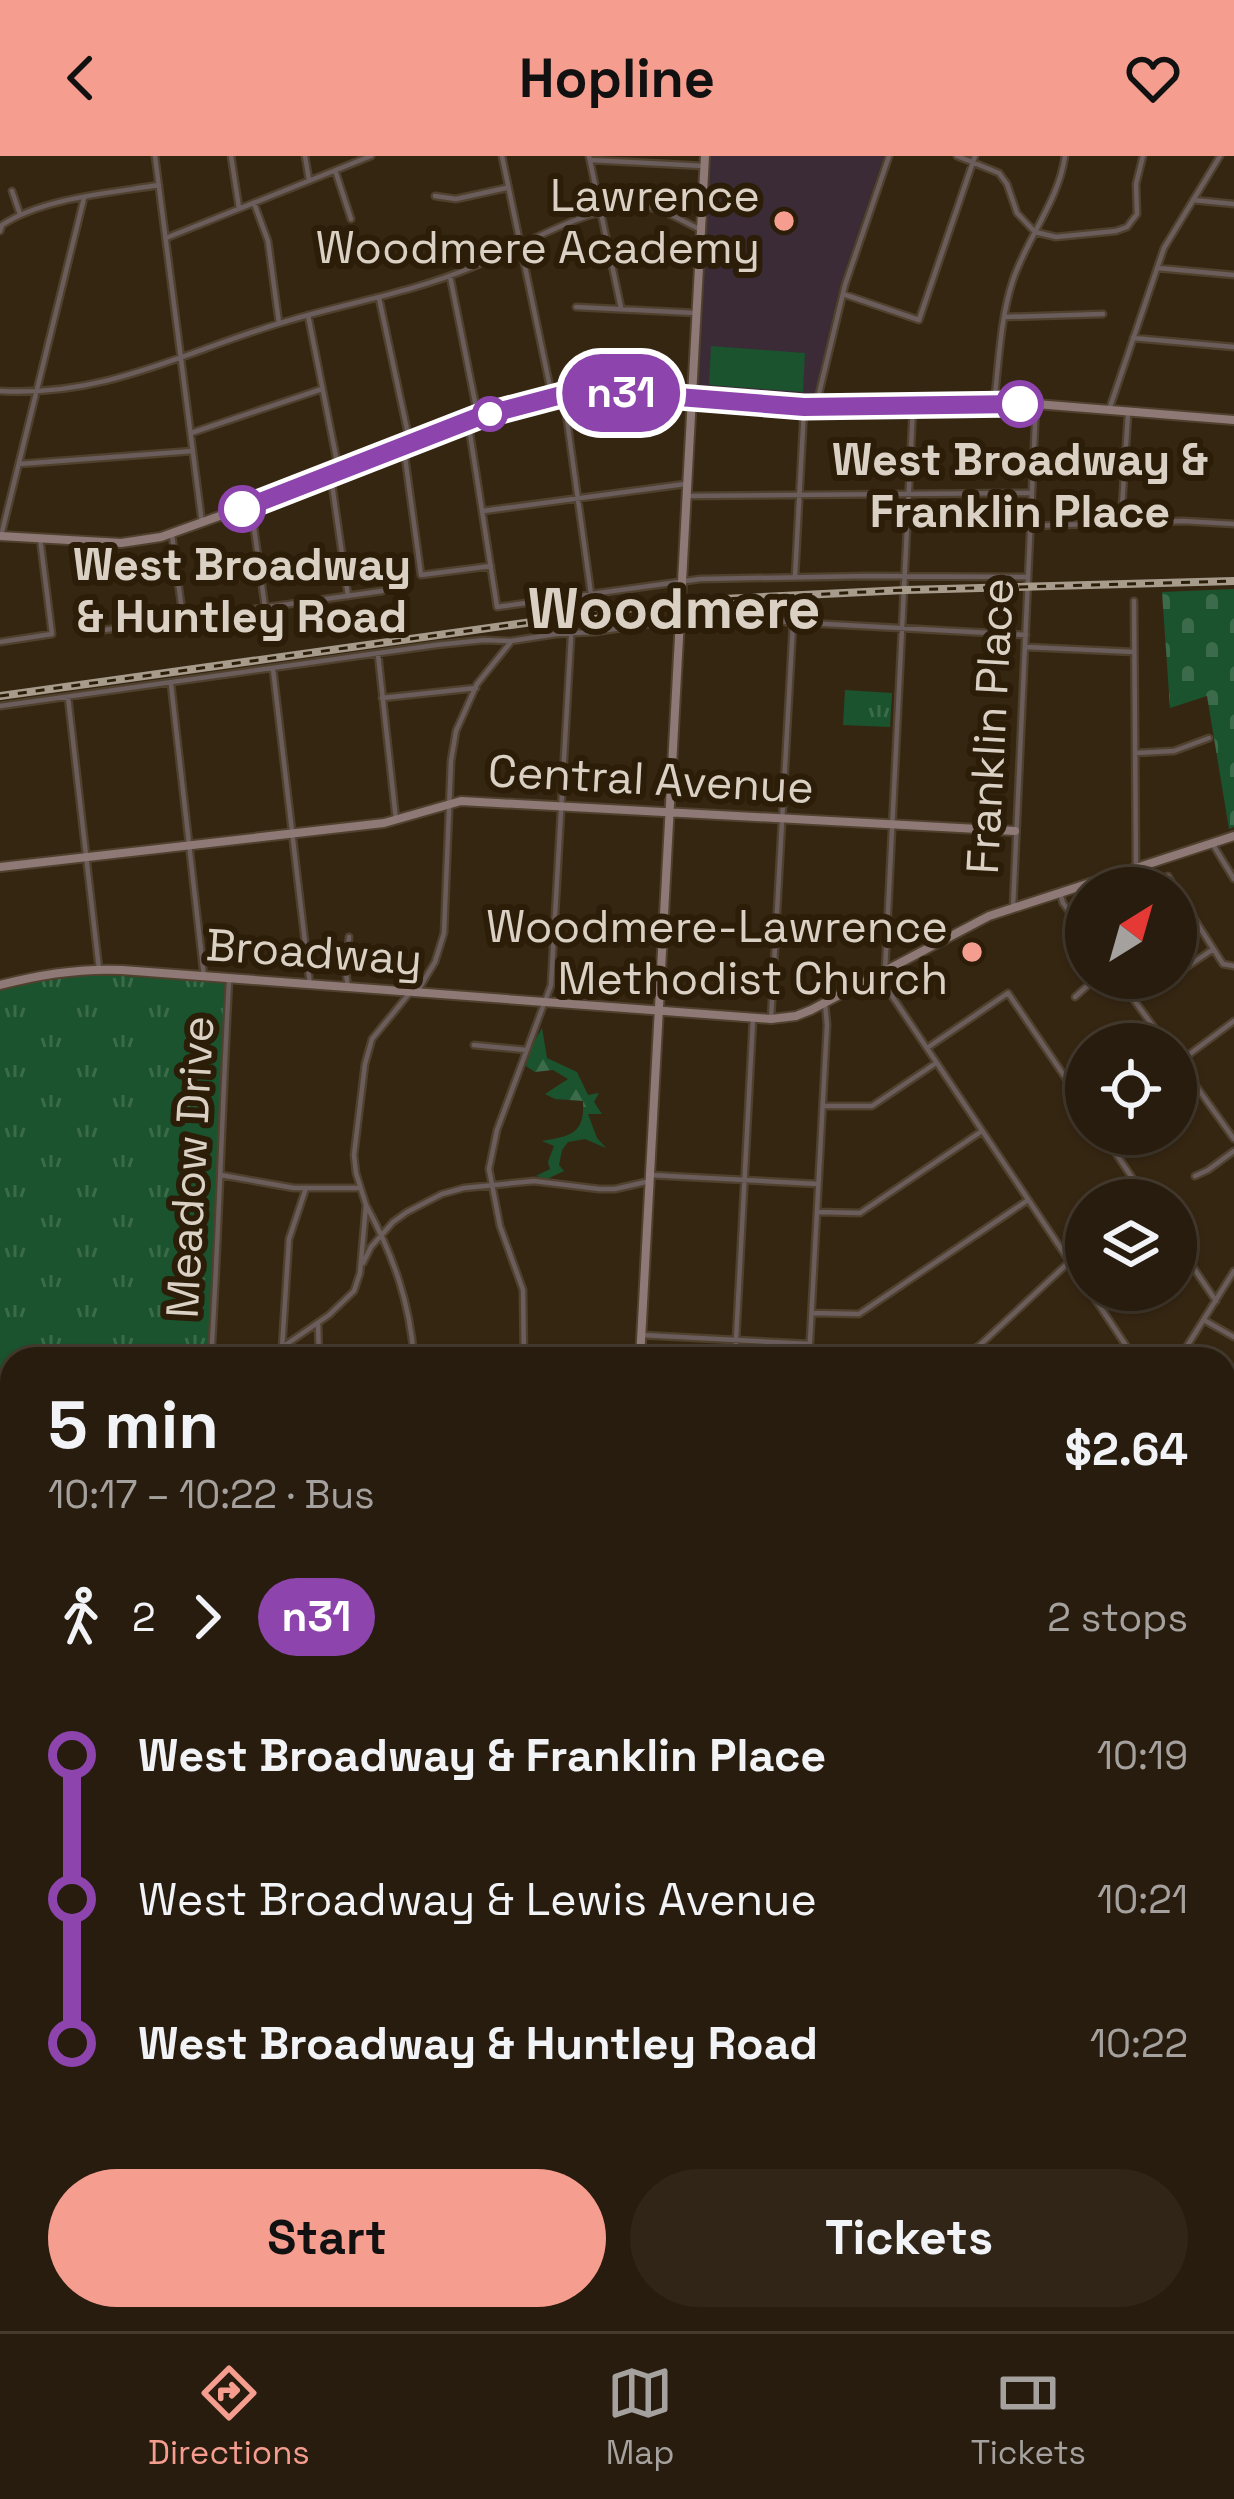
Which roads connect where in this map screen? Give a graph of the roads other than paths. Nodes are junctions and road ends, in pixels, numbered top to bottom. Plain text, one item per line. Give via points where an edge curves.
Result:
1 (155, 156) edge
2 (231, 156) edge
3 (305, 156) edge
4 (371, 156) edge
5 (502, 156) edge
6 (889, 156) edge
7 (957, 156) edge
8 (1065, 156) edge
9 (1143, 156) edge
10 (1220, 156) edge
11 (589, 158) edge
12 (974, 159) edge
13 (704, 161) edge
14 (336, 170) junction
15 (308, 180) junction
16 (159, 185) junction
17 (508, 188) junction
18 (12, 191) dead end
19 (435, 196) dead end
20 (84, 198) junction
21 (1193, 200) junction
22 (254, 202) junction
23 (1234, 204) edge
24 (238, 208) junction
25 (600, 213) junction
26 (20, 214) junction
27 (351, 219) dead end
28 (1, 228) edge
29 (701, 230) junction
30 (1034, 232) junction
31 (166, 238) junction
32 (520, 245) junction
33 (1157, 268) junction
34 (450, 275) junction
35 (1234, 275) edge
36 (843, 294) junction
37 (379, 298) junction
38 (576, 307) dead end
39 (621, 308) junction
40 (696, 313) junction
41 (1102, 314) dead end
42 (308, 315) junction
43 (1005, 317) junction
44 (279, 323) junction
45 (1133, 338) junction
46 (1234, 347) edge
47 (181, 359) junction
48 (322, 389) junction
49 (0, 391) edge
50 (37, 391) junction
51 (558, 396) junction
52 (691, 398) junction
53 (994, 404) junction
54 (1036, 404) junction
55 (914, 405) junction
56 (816, 406) junction
57 (804, 407) junction
58 (1109, 410) junction
59 (1129, 412) junction
60 (473, 419) junction
61 (1234, 420) edge
62 (191, 433) junction
63 (406, 445) junction
64 (193, 451) junction
65 (19, 464) junction
66 (335, 474) junction
67 (687, 484) junction
68 (1031, 493) junction
69 (800, 494) junction
70 (908, 495) junction
71 (686, 496) junction
72 (577, 498) junction
73 (251, 506) junction
74 (483, 511) junction
75 (1121, 522) junction
76 (202, 523) junction
77 (1234, 524) edge
78 (1030, 526) junction
79 (172, 533) junction
80 (1, 536) edge
81 (40, 538) junction
82 (490, 566) junction
83 (905, 576) junction
84 (795, 577) junction
85 (1027, 577) junction
86 (683, 582) junction
87 (382, 591) dead end
88 (590, 595) junction
89 (348, 596) junction
90 (1134, 602) dead end
91 (265, 608) junction
92 (183, 619) junction
93 (680, 620) junction
94 (793, 622) junction
95 (903, 628) junction
96 (98, 631) dead end
97 (571, 634) junction
98 (1026, 635) junction
99 (511, 641) junction
100 (0, 642) edge
101 (1025, 647) junction
102 (1135, 652) junction
103 (377, 654) junction
104 (274, 669) junction
105 (171, 683) junction
106 (476, 688) junction
107 (68, 697) junction
108 (382, 698) junction
109 (0, 706) edge
110 (1209, 738) dead end
111 (1135, 753) junction
112 (451, 804) junction
113 (561, 807) junction
114 (670, 813) junction
115 (782, 819) junction
116 (396, 820) junction
117 (892, 825) junction
118 (1016, 831) junction
119 (293, 834) junction
120 (1234, 836) edge
121 (1212, 843) junction
122 (190, 846) junction
123 (86, 857) junction
124 (0, 867) edge
125 (1136, 867) edge
126 (1139, 867) edge
127 (1234, 879) edge
128 (1065, 891) edge
129 (1060, 893) junction
130 (1065, 904) edge
131 (1013, 907) junction
132 (1197, 925) edge
133 (349, 937) dead end
134 (1212, 950) junction
135 (1197, 960) edge
136 (1234, 966) edge
137 (99, 969) junction
138 (882, 973) junction
139 (204, 976) junction
140 (229, 979) junction
141 (0, 985) edge
142 (310, 985) junction
143 (348, 987) junction
144 (414, 992) junction
145 (544, 1003) junction
146 (825, 1004) junction
147 (659, 1011) junction
148 (753, 1018) junction
149 (771, 1019) junction
150 (1234, 1021) edge
151 (474, 1045) dead end
152 (1197, 1047) edge
153 (927, 1048) junction
154 (526, 1050) junction
155 (936, 1062) junction
156 (1065, 1077) edge
157 (1197, 1087) edge
158 (823, 1106) junction
159 (982, 1132) junction
160 (1234, 1139) edge
161 (1234, 1151) edge
162 (221, 1175) junction
163 (1195, 1176) dead end
164 (650, 1178) junction
165 (745, 1180) junction
166 (818, 1184) junction
167 (492, 1186) junction
168 (306, 1188) junction
169 (360, 1188) junction
170 (1028, 1200) junction
171 (366, 1205) junction
172 (818, 1212) junction
173 (382, 1233) junction
174 (1065, 1255) edge
175 (1065, 1267) edge
176 (1234, 1271) edge
177 (360, 1273) junction
178 (1197, 1273) edge
179 (1216, 1301) junction
180 (1103, 1311) edge
181 (812, 1312) junction
182 (1204, 1320) junction
183 (317, 1323) junction
184 (642, 1335) junction
185 (1234, 1337) edge
186 (736, 1340) junction
187 (810, 1344) junction
188 (212, 1347) edge
189 (282, 1347) edge
190 (283, 1347) edge
191 (318, 1347) edge
192 (413, 1347) edge
193 (524, 1347) edge
194 (641, 1347) edge
195 (736, 1347) edge
196 (810, 1347) edge
197 (978, 1347) edge
198 (1127, 1347) edge
199 (1187, 1347) edge

1 - 16 street
2 - 24 street
3 - 15 street
4 - 14 street
5 - 17 street
6 - 36 street
7 - 12 street
8 - 30 street
9 - 30 street via 1137,214 1127,227 1056,237
10 - 21 street
11 - 13 street
11 - 25 street
12 - 30 street via 1003,177
12 - 36 street via 919,320
13 - 29 main road
14 - 15 street
14 - 27 street
15 - 22 street
16 - 20 street
16 - 31 street
17 - 19 street
17 - 32 street
18 - 26 street
20 - 26 street
20 - 50 street
21 - 23 street
21 - 33 street
22 - 24 street
22 - 44 street
24 - 31 street
25 - 29 street via 646,206
25 - 32 street
25 - 39 street
26 - 28 street
29 - 40 main road
30 - 43 street
31 - 47 street
32 - 34 street
32 - 51 street
33 - 35 street
33 - 45 street
34 - 37 street
34 - 60 street
36 - 56 street
37 - 42 street
37 - 63 street
38 - 39 street
39 - 40 street
40 - 52 main road
41 - 43 street
42 - 44 street
42 - 48 street
43 - 53 street
44 - 47 street
45 - 46 street
45 - 58 street
47 - 50 street via 106,383
47 - 62 street
48 - 62 street
48 - 66 street
49 - 50 street
50 - 65 street
51 - 52 main road via 590,390
51 - 60 main road
51 - 72 street
52 - 57 main road
52 - 67 main road
53 - 54 main road
53 - 55 main road
54 - 58 main road
54 - 68 street, Franklin Place
55 - 56 main road
55 - 70 street
56 - 57 main road
57 - 69 street
58 - 59 main road
59 - 61 main road
59 - 75 street
60 - 63 main road
60 - 74 street
62 - 64 street
63 - 66 main road
63 - 82 street via 421,575
64 - 65 street
64 - 76 street
65 - 80 street
66 - 73 main road
66 - 89 street
67 - 71 main road
67 - 72 street
68 - 70 street
68 - 78 street, Franklin Place
69 - 70 street
69 - 71 street
69 - 84 street
70 - 83 street
71 - 86 main road
72 - 74 street
72 - 88 street
73 - 76 main road
73 - 91 street
74 - 82 street
75 - 77 street
75 - 78 street
76 - 79 main road
78 - 85 street, Franklin Place
79 - 81 main road via 122,543
79 - 92 street
80 - 81 main road
81 - 100 street via 52,634
82 - 88 street via 497,607
83 - 84 street
83 - 85 street
83 - 95 street
84 - 86 street
85 - 98 street, Franklin Place
86 - 88 street
86 - 93 main road
87 - 89 street
89 - 91 street
90 - 102 street
91 - 92 street
92 - 96 street
93 - 94 street
93 - 97 street
93 - 114 main road
94 - 95 street
94 - 115 street
95 - 98 street
95 - 117 street
97 - 99 street
97 - 113 street
98 - 101 street, Franklin Place
99 - 103 street
99 - 106 street
101 - 102 street
101 - 118 street, Franklin Place
102 - 111 street
103 - 104 street
103 - 108 street
104 - 105 street
104 - 119 street
105 - 107 street
105 - 122 street
106 - 108 street
106 - 112 street via 453,743
107 - 109 street
107 - 123 street
108 - 116 street
110 - 111 street via 1174,752
111 - 125 street
112 - 113 main road, Central Avenue
112 - 116 main road, Central Avenue
112 - 144 street via 444,933
113 - 114 main road, Central Avenue
113 - 145 street
114 - 115 main road, Central Avenue
114 - 147 main road
115 - 117 main road, Central Avenue
115 - 149 street
116 - 119 main road, Central Avenue
117 - 118 main road, Central Avenue
117 - 138 street
118 - 131 street, Franklin Place
119 - 122 main road, Central Avenue
119 - 142 street
120 - 121 main road, Broadway
121 - 126 main road, Broadway
121 - 127 street
122 - 123 main road, Central Avenue
122 - 139 street
123 - 124 main road, Central Avenue
123 - 137 street
128 - 129 main road, Broadway
129 - 130 street
129 - 131 main road, Broadway
131 - 138 main road, Broadway
132 - 134 street
133 - 143 street
134 - 135 street
134 - 136 street
137 - 139 main road, Broadway
137 - 141 main road, Broadway
138 - 146 main road, Broadway
138 - 153 street
139 - 140 main road, Broadway
140 - 142 main road, Broadway
140 - 162 street, Meadow Drive
142 - 143 main road, Broadway
143 - 144 main road, Broadway
144 - 145 main road, Broadway
144 - 169 street via 368,1050 354,1155
145 - 147 main road, Broadway
145 - 154 street
146 - 149 main road, Broadway
146 - 158 street
147 - 148 main road, Broadway
147 - 164 main road
148 - 149 main road, Broadway
148 - 165 street
150 - 152 street
151 - 154 street
153 - 155 street
153 - 156 street via 1009,993
154 - 167 street via 491,1154
155 - 158 street via 872,1106
155 - 159 street
157 - 160 street
158 - 166 street
159 - 170 street
159 - 172 street via 860,1213
161 - 163 street
162 - 168 street
162 - 188 street, Meadow Drive
164 - 165 street
164 - 167 street via 615,1189 534,1180
164 - 184 main road
165 - 166 street
165 - 186 street
166 - 172 street
167 - 173 street via 428,1200
167 - 193 street via 523,1289
168 - 169 street
168 - 189 street via 289,1239
169 - 171 street
170 - 174 street
170 - 181 street via 859,1314
171 - 173 street
171 - 177 street
172 - 181 street
173 - 177 street
173 - 192 street
175 - 197 street
176 - 179 street
177 - 183 street via 347,1300
178 - 179 street
179 - 182 street
180 - 198 street
181 - 187 street
182 - 185 street
182 - 199 street
183 - 190 street
183 - 191 street
184 - 186 street
184 - 194 main road
186 - 187 street
186 - 195 street
187 - 196 street

